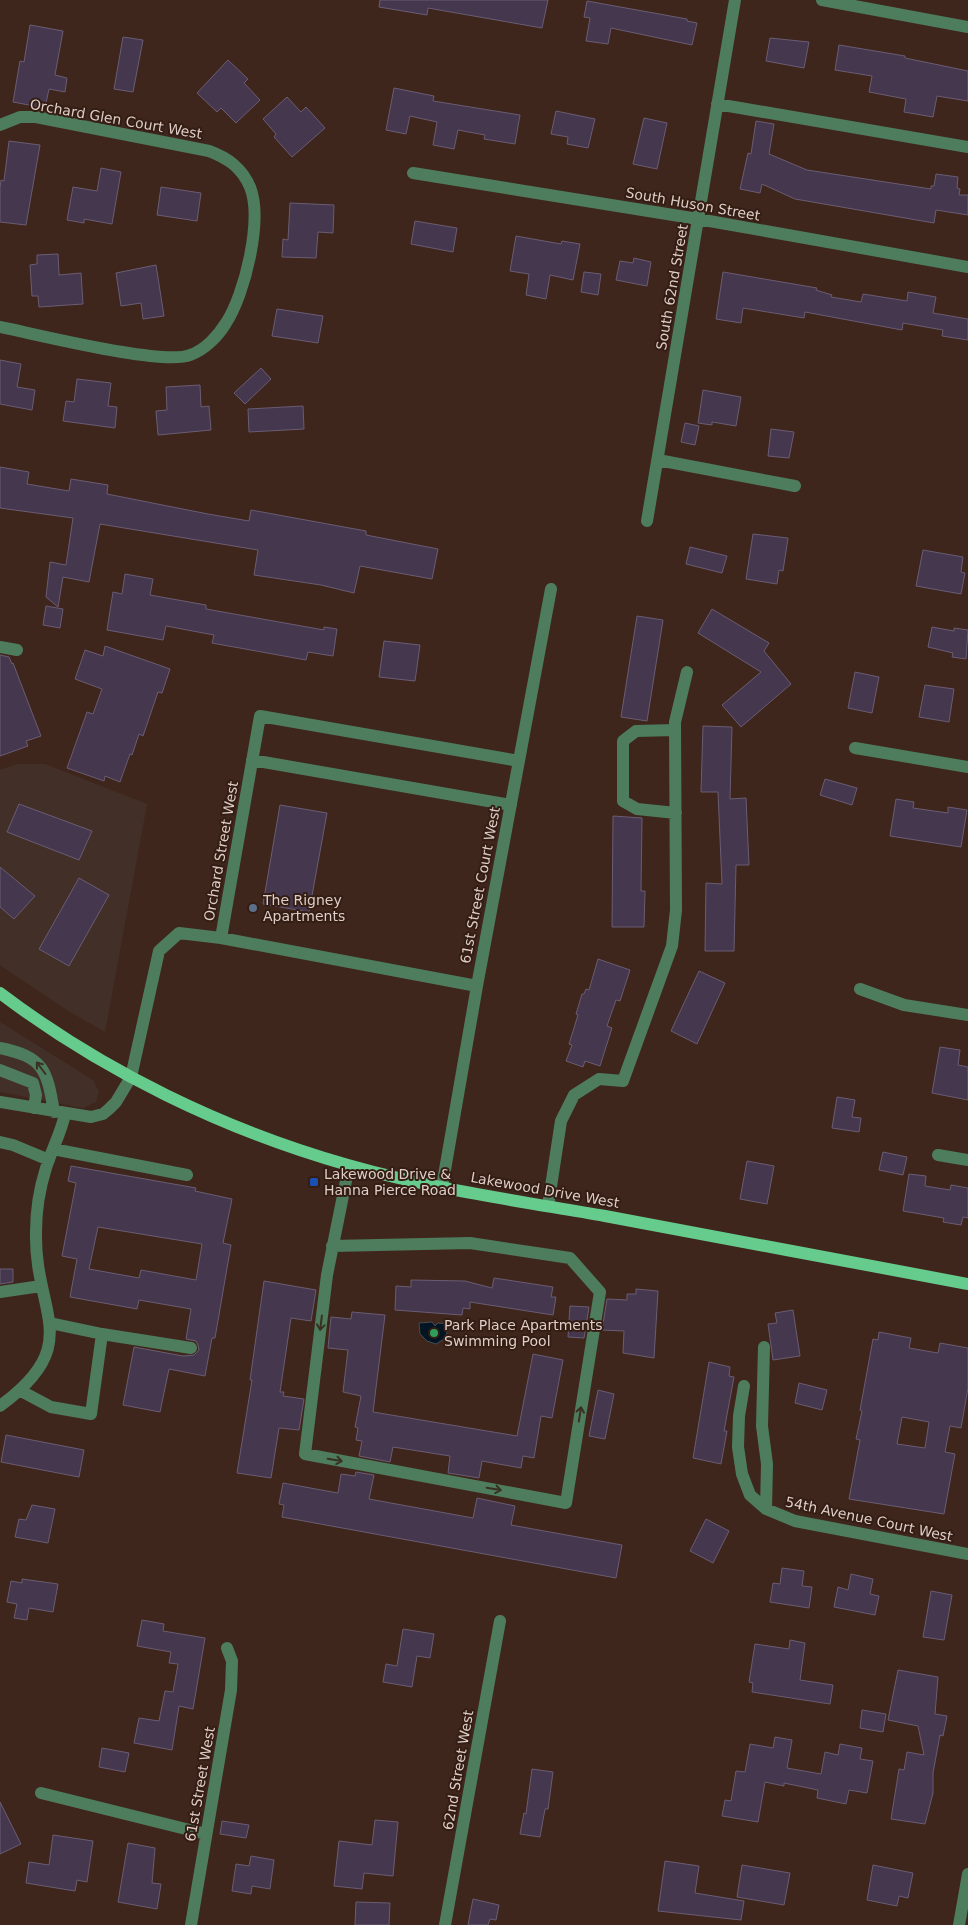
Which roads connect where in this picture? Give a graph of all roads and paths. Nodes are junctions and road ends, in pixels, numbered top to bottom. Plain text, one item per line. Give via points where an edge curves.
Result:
1 (735, 0) edge
2 (822, 0) edge
3 (968, 27) edge
4 (717, 104) junction
5 (0, 126) edge
6 (968, 147) edge
7 (413, 173) dead end
8 (698, 219) junction
9 (968, 267) edge
10 (0, 327) edge
11 (658, 460) junction
12 (795, 486) dead end
13 (647, 521) dead end
14 (551, 589) dead end
15 (0, 646) edge
16 (18, 650) dead end
17 (687, 672) dead end
18 (675, 730) junction
19 (855, 748) dead end
20 (252, 760) junction
21 (519, 761) junction
22 (968, 767) edge
23 (511, 805) junction
24 (676, 813) junction
25 (221, 938) junction
26 (476, 986) junction
27 (860, 989) dead end
28 (0, 993) edge
29 (968, 1014) edge
30 (0, 1048) edge
31 (0, 1070) edge
32 (131, 1077) junction
33 (0, 1102) edge
34 (34, 1108) junction
35 (60, 1113) junction
36 (0, 1142) edge
37 (51, 1154) junction
38 (938, 1155) dead end
39 (968, 1160) edge
40 (349, 1166) junction
41 (187, 1175) dead end
42 (442, 1187) junction
43 (548, 1206) junction
44 (332, 1246) junction
45 (968, 1284) edge
46 (41, 1286) junction
47 (0, 1292) edge
48 (50, 1323) junction
49 (102, 1334) junction
50 (764, 1347) dead end
51 (191, 1348) dead end
52 (744, 1386) dead end
53 (21, 1391) junction
54 (0, 1406) edge
55 (766, 1509) junction
56 (968, 1554) edge
57 (500, 1621) dead end
58 (227, 1648) dead end
59 (41, 1793) dead end
60 (206, 1834) junction
61 (968, 1874) edge
62 (191, 1925) edge
63 (446, 1925) edge
64 (959, 1925) edge

1 - 4 street, South 62nd Street
2 - 3 street
4 - 6 street
4 - 8 street, South 62nd Street
5 - 10 street, Orchard Glen Court West via 20,117 36,117 209,151 239,169 251,189 255,208 247,263 232,312 217,335 191,355 175,358 148,356
7 - 8 street, South Huson Street
8 - 9 street, South Huson Street
8 - 11 street, South 62nd Street
11 - 12 street
11 - 13 street, South 62nd Street
14 - 21 street, 61st Street Court West
15 - 16 street
17 - 18 street
18 - 24 street
18 - 24 street via 636,731 623,741 623,801 636,810
19 - 22 street
20 - 21 street, Orchard Street West via 260,716
20 - 23 street
20 - 25 street, Orchard Street West
21 - 23 street, 61st Street Court West
23 - 26 street, 61st Street Court West
24 - 43 street via 676,910 672,946 623,1082 598,1079 574,1094 561,1121
25 - 26 street
25 - 32 street, Orchard Street West via 179,933 159,951
26 - 42 street, 61st Street Court West
27 - 29 street via 904,1004
28 - 32 main road via 60,1035
35 -> 30 street via 42,1066
31 - 34 street via 33,1083 36,1095
32 - 35 street, Orchard Street West via 116,1102 103,1114 91,1117
32 - 40 main road, Lakewood Drive West via 241,1128
33 - 34 street
34 - 35 street
35 - 37 street
36 - 37 street
37 - 41 street
37 - 46 street via 41,1192 36,1232
38 - 39 street
40 - 42 main road, Lakewood Drive West
40 - 44 street
42 - 43 main road, Lakewood Drive West
43 - 45 main road, Lakewood Drive West
44 -> 44 street via 305,1454 566,1502 600,1292 570,1258 470,1243
46 - 47 street
46 - 48 street
48 - 49 street
48 - 53 street via 46,1355 37,1373
49 - 51 street
49 - 53 street via 91,1414 51,1407
50 - 55 street via 762,1426 767,1464
52 - 55 street via 738,1447 742,1474 750,1495
53 - 54 street
55 - 56 street, 54th Avenue Court West via 795,1521
57 - 63 street, 62nd Street West
58 - 60 street, 61st Street West via 232,1662 231,1690
59 - 60 street
60 - 62 street, 61st Street West
61 - 64 street

